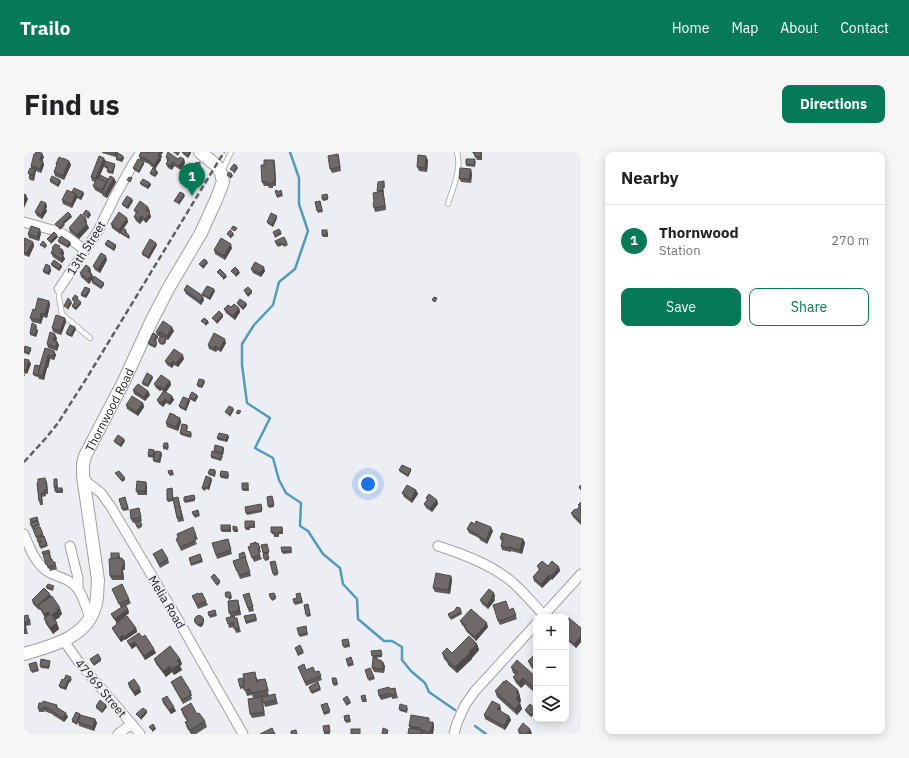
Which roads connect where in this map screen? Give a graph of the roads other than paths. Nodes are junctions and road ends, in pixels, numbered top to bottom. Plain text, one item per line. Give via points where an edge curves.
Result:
1 (141, 152) edge
2 (231, 152) edge
3 (457, 152) edge
4 (202, 153) edge
5 (221, 173) junction
6 (448, 204) dead end
7 (24, 222) edge
8 (86, 250) junction
9 (60, 289) joint
10 (90, 338) dead end
11 (83, 476) junction
12 (24, 534) edge
13 (70, 546) dead end
14 (438, 546) dead end
15 (581, 574) edge
16 (78, 589) junction
17 (541, 614) edge
18 (545, 614) edge
19 (90, 619) junction
20 (533, 627) edge
21 (64, 641) junction
22 (24, 654) edge
23 (132, 724) junction
24 (118, 734) edge
25 (140, 734) edge
26 (243, 734) edge
27 (454, 734) edge

1 - 8 street, 13th Street
2 - 5 lane
3 - 6 lane via 457,174
4 - 5 street
5 - 11 street, Thornwood Road via 223,182 201,233 168,289 85,456
7 - 8 street via 63,234
8 - 9 street, 13th Street
9 - 10 lane, 13th Street via 62,314
11 - 19 street, Thornwood Road via 98,580 95,607
11 - 26 street, Melia Road via 111,507
12 - 16 street via 35,559 41,566
13 - 16 street via 78,578
14 - 17 street via 493,569 511,582
15 - 18 street
16 - 19 street
19 - 21 street, Thornwood Road via 80,632
20 - 27 street via 475,691 465,705
21 - 22 street, Thornwood Road
21 - 23 street, 47969 Street
23 - 24 street
23 - 25 street, 47969 Street

